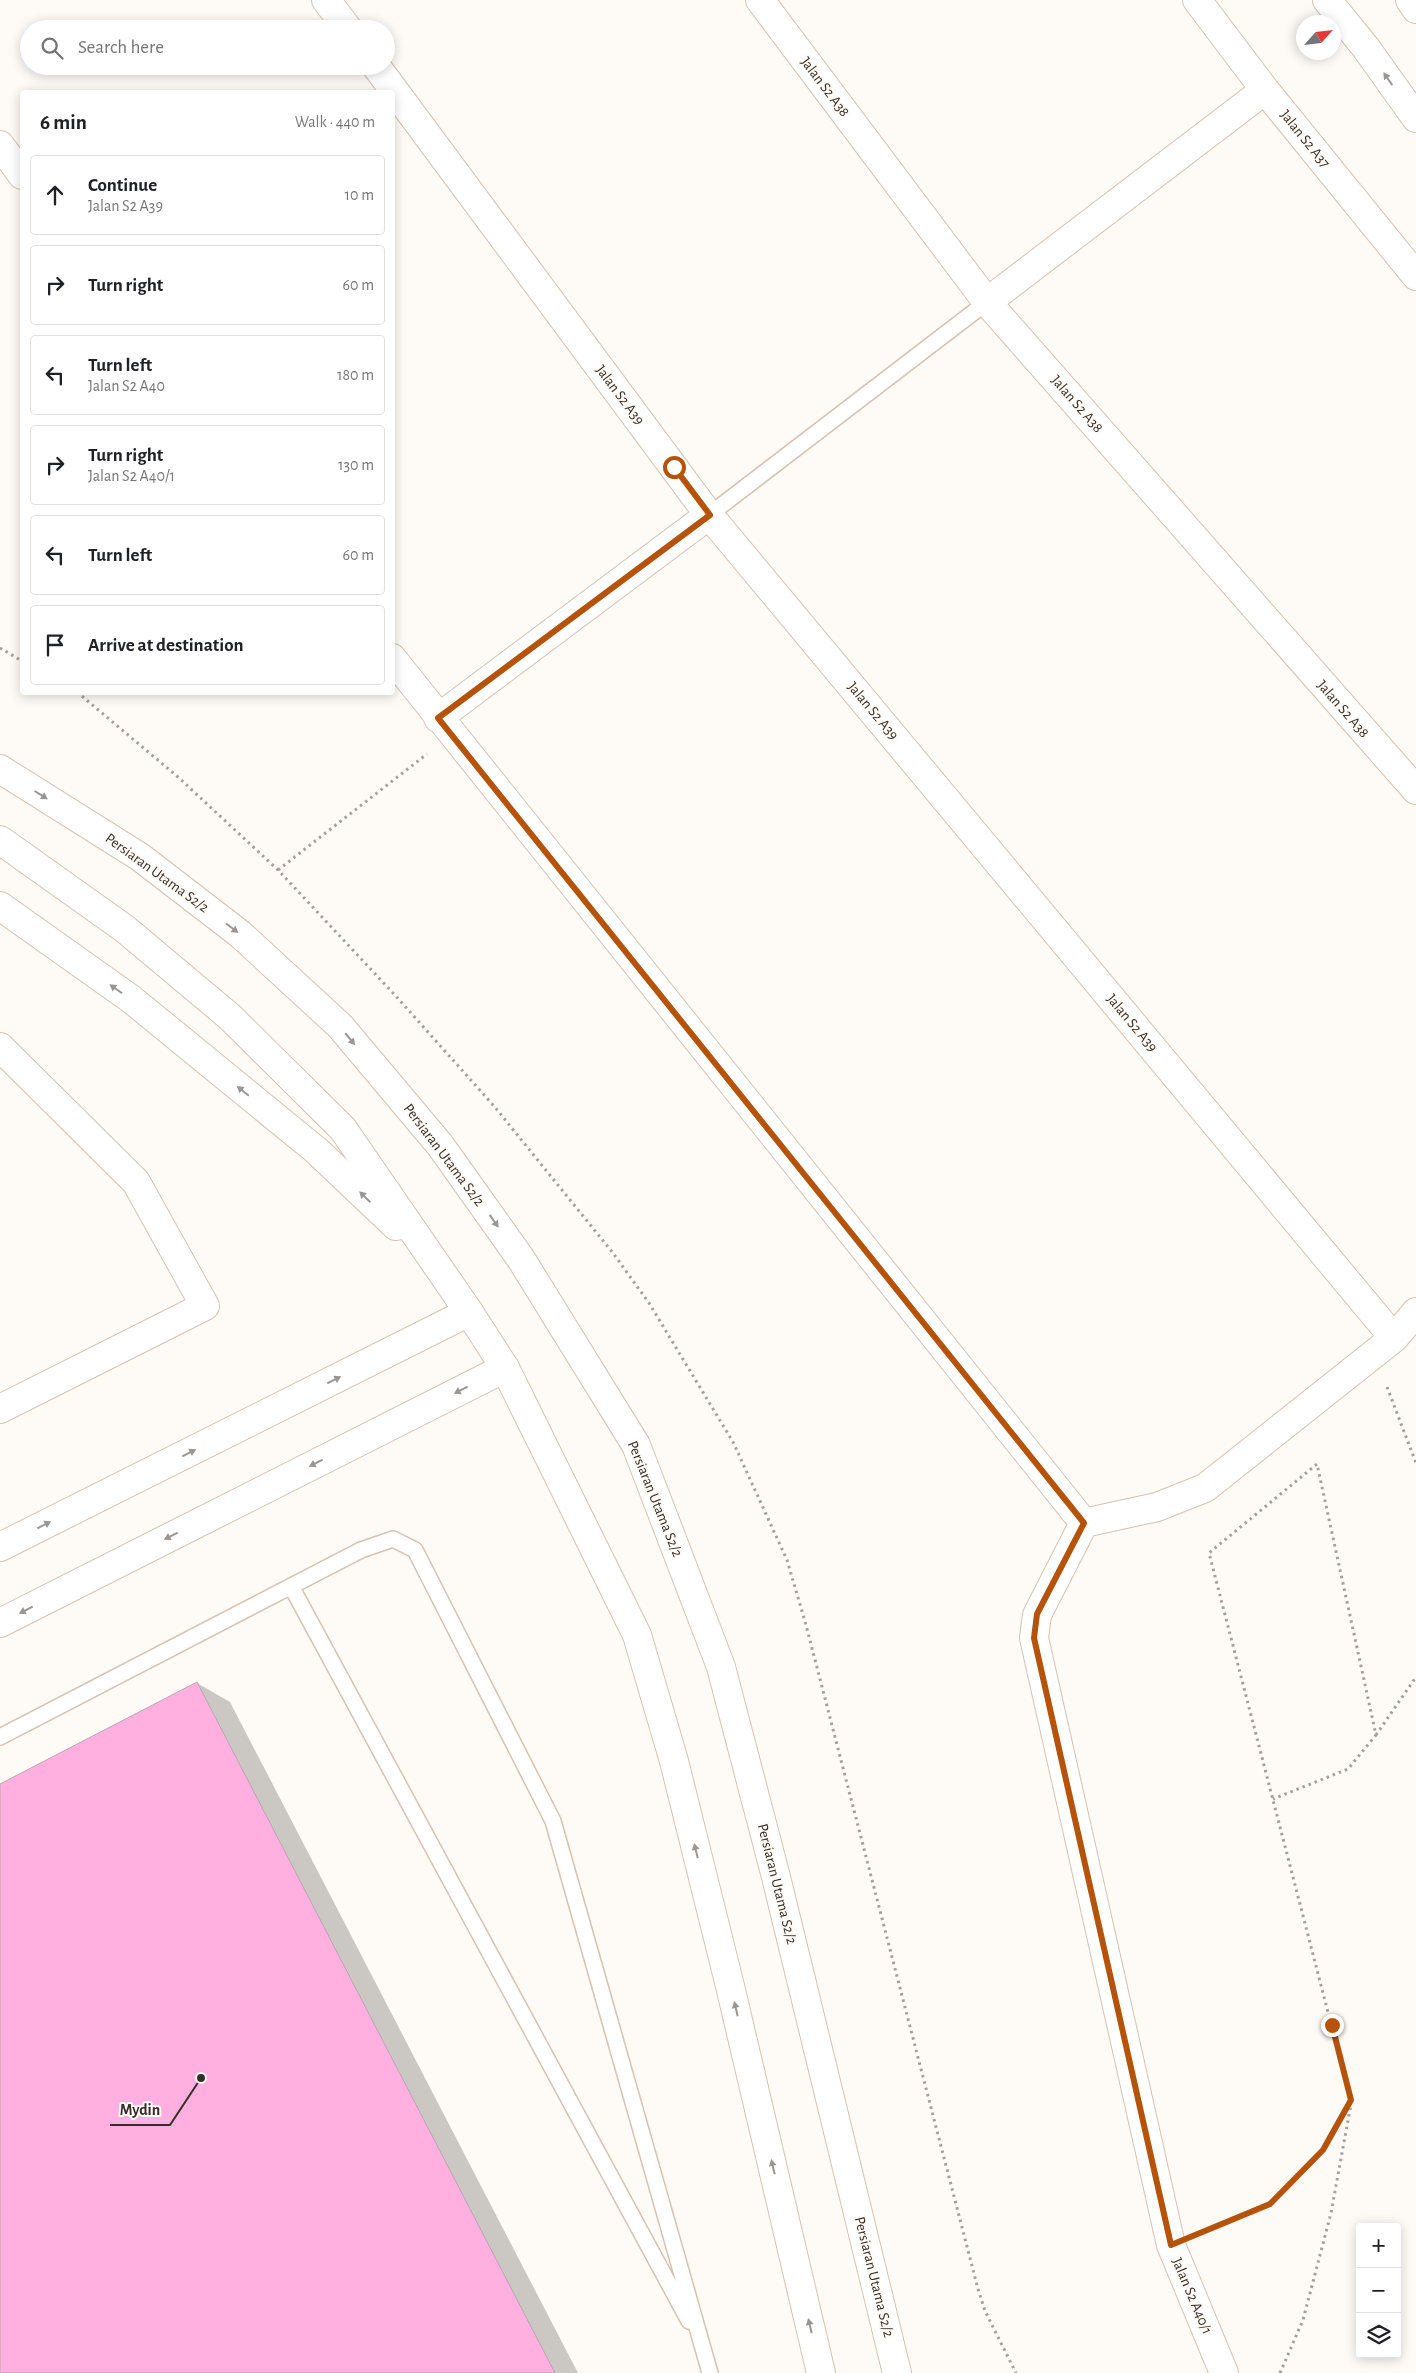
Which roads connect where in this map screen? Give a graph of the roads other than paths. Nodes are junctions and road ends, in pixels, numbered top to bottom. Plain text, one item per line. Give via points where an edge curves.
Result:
1 (326, 0) edge
2 (760, 0) edge
3 (1197, 0) edge
4 (1327, 0) edge
5 (1410, 0) edge
6 (1416, 9) edge
7 (341, 20) edge
8 (383, 75) edge
9 (394, 90) edge
10 (1265, 90) junction
11 (395, 92) edge
12 (1416, 118) edge
13 (0, 145) edge
14 (20, 171) edge
15 (1416, 276) edge
16 (987, 302) junction
17 (710, 515) junction
18 (395, 662) edge
19 (445, 726) junction
20 (0, 769) edge
21 (1411, 778) edge
22 (0, 840) edge
23 (0, 906) edge
24 (0, 1046) edge
25 (439, 1267) junction
26 (469, 1312) junction
27 (1416, 1312) edge
28 (1384, 1346) junction
29 (505, 1368) junction
30 (0, 1409) edge
31 (1084, 1523) junction
32 (0, 1547) edge
33 (291, 1586) junction
34 (0, 1623) edge
35 (0, 1737) edge
36 (703, 2345) junction
37 (897, 2371) edge
38 (710, 2373) edge
39 (821, 2373) edge
40 (1224, 2373) edge

1 - 7 street
2 - 16 street, Jalan S2 A38
3 - 10 street, Jalan S2 A37
12 -> 4 street
5 - 6 street
8 - 9 street, Jalan S2 A39
10 - 15 street, Jalan S2 A37
10 - 16 street
11 - 17 street, Jalan S2 A39
13 - 14 street
16 - 17 lane
16 - 21 street, Jalan S2 A38
17 - 19 street
17 - 28 street, Jalan S2 A39
18 - 19 street
19 - 31 street
20 -> 37 street, Persiaran Utama S2/2 via 140,857 240,934 340,1026 440,1145 515,1251 636,1445 721,1667
22 - 25 street via 125,929 230,1016 343,1129
25 -> 23 street via 302,1139 131,999
24 - 30 street via 136,1182 205,1306
25 - 26 street
26 - 29 street
32 -> 26 street
27 - 28 street
28 - 31 street via 1204,1488 1157,1507
29 -> 34 street
39 -> 29 street via 674,1761 637,1635
31 - 40 street, Jalan S2 A40/1 via 1037,1614 1034,1638 1171,2245
33 - 35 lane
33 - 36 lane
33 - 36 lane via 361,1550 393,1539 415,1550 553,1821
36 - 38 lane

